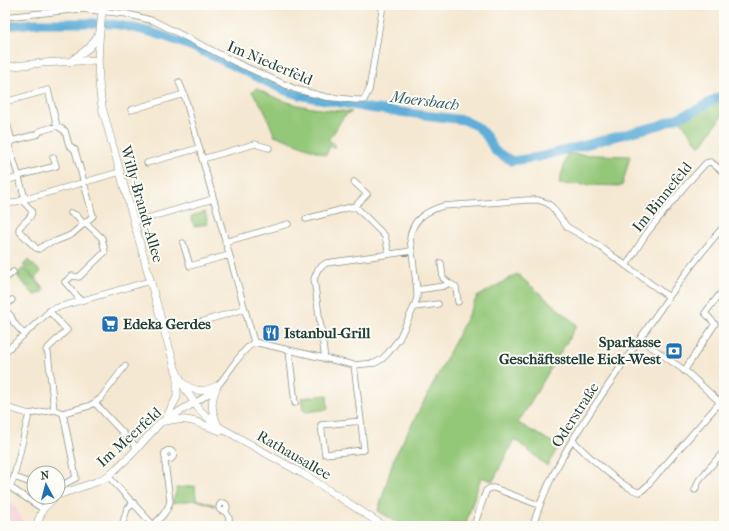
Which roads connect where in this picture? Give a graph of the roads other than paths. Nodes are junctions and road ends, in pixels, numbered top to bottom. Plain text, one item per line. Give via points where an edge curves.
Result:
1 (383, 5) edge
2 (102, 8) edge
3 (5, 17) edge
4 (100, 32) junction
5 (97, 60) junction
6 (70, 61) junction
7 (5, 67) edge
8 (179, 82) dead end
9 (184, 94) junction
10 (5, 102) edge
11 (132, 110) dead end
12 (5, 117) edge
13 (57, 126) junction
14 (8, 145) edge
15 (199, 148) junction
16 (269, 148) dead end
17 (53, 157) dead end
18 (202, 159) junction
19 (147, 163) dead end
20 (120, 172) junction
21 (724, 173) edge
22 (19, 177) junction
23 (5, 181) edge
24 (84, 182) junction
25 (354, 182) dead end
26 (24, 198) junction
27 (213, 200) junction
28 (5, 205) edge
29 (355, 206) junction
30 (71, 213) dead end
31 (306, 219) dead end
32 (134, 222) junction
33 (85, 223) junction
34 (288, 224) dead end
35 (724, 226) edge
36 (225, 242) junction
37 (183, 243) dead end
38 (412, 251) junction
39 (389, 254) junction
40 (228, 255) junction
41 (441, 263) dead end
42 (626, 266) junction
43 (13, 272) dead end
44 (5, 279) edge
45 (150, 280) junction
46 (449, 283) junction
47 (724, 289) edge
48 (417, 290) junction
49 (669, 298) junction
50 (12, 300) dead end
51 (78, 300) junction
52 (458, 302) dead end
53 (438, 304) dead end
54 (5, 306) edge
55 (414, 307) junction
56 (244, 309) junction
57 (5, 310) edge
58 (50, 311) junction
59 (184, 326) dead end
60 (24, 334) junction
61 (640, 339) junction
62 (254, 342) junction
63 (5, 343) edge
64 (7, 350) edge
65 (289, 350) junction
66 (325, 359) junction
67 (354, 365) junction
68 (125, 366) dead end
69 (176, 370) junction
70 (684, 371) junction
71 (182, 383) junction
72 (217, 386) junction
73 (95, 403) junction
74 (194, 403) junction
75 (295, 403) dead end
76 (722, 404) edge
77 (5, 407) edge
78 (54, 410) junction
79 (63, 413) junction
80 (29, 414) junction
81 (162, 421) junction
82 (361, 421) junction
83 (218, 426) junction
84 (230, 434) junction
85 (573, 441) junction
86 (137, 448) junction
87 (724, 451) edge
88 (166, 459) dead end
89 (108, 476) junction
90 (14, 477) junction
91 (26, 481) edge
92 (66, 483) edge
93 (8, 486) edge
94 (695, 490) dead end
95 (66, 492) edge
96 (134, 504) junction
97 (47, 505) edge
98 (540, 505) junction
99 (43, 509) junction
100 (225, 510) dead end
101 (36, 526) edge
102 (122, 526) edge
103 (154, 526) edge
104 (229, 526) edge
105 (384, 526) edge
106 (474, 526) edge
107 (533, 526) edge

1 - 2 street, Im Niederfeld via 370,90 364,100 326,97 295,89 154,21
2 - 3 street
2 - 4 street, Willy-Brandt-Allee
4 - 5 street, Willy-Brandt-Allee
4 - 6 street via 90,47
5 - 6 street
5 - 20 street, Willy-Brandt-Allee via 102,107
6 - 7 street
8 - 9 street
9 - 11 street
9 - 15 street
10 - 13 street via 48,90
12 - 14 street
13 - 14 street
13 - 24 street via 65,131 69,145 75,150
14 - 22 street
15 - 18 street
15 - 19 street
16 - 18 street via 255,144
17 - 22 street via 56,166
18 - 27 street
20 - 24 street
20 - 32 street, Willy-Brandt-Allee
21 - 42 street, Im Binnefeld via 711,162 706,163 656,222
22 - 23 street
22 - 26 street
24 - 26 street
24 - 33 street via 93,216
25 - 29 street via 367,194
26 - 28 street
26 - 33 street via 24,204 32,213 19,229 36,248 39,249 70,235
27 - 32 street
27 - 36 street
29 - 31 street
29 - 39 street via 385,236
30 - 33 street
32 - 45 street, Willy-Brandt-Allee
33 - 51 street via 102,238 105,252 79,277 72,276 65,282
34 - 36 street
35 - 49 street, Oderstraße via 691,265
36 - 40 street
37 - 40 street via 190,266
38 - 39 street
38 - 42 street via 410,230 424,214 432,210 443,206 538,200 552,207 567,227 595,243
38 - 48 street
39 - 66 street via 326,263 318,269 314,279
40 - 56 street
41 - 46 street via 443,278
42 - 49 street
43 - 44 street
45 - 51 street
45 - 69 street, Willy-Brandt-Allee
46 - 48 street
46 - 52 street via 456,287
47 - 70 street via 705,314 715,324
48 - 55 street
49 - 61 street, Oderstraße
50 - 54 street
51 - 58 street
53 - 55 street
55 - 67 street via 399,339 382,359 374,363
56 - 59 street
56 - 62 street
57 - 60 street
58 - 60 street
58 - 78 street via 67,330 46,350
60 - 64 street
61 - 70 street
61 - 85 street, Oderstraße
62 - 65 street
62 - 72 street via 247,347
63 - 64 street
65 - 66 street
65 - 75 street
66 - 67 street
67 - 82 street
68 - 73 street
69 - 71 street, Willy-Brandt-Allee
69 - 81 street via 178,397
70 - 76 street
71 - 72 street via 198,391
71 - 74 street, Willy-Brandt-Allee
72 - 74 street
72 - 83 street via 212,406
73 - 79 street
73 - 86 street
74 - 81 street, Im Meerfeld
74 - 83 street, Rathausallee
76 - 85 street via 640,492 633,490 610,473
77 - 80 street
78 - 79 street
78 - 80 street
79 - 92 street via 76,478
80 - 90 street
81 - 84 street via 190,420
81 - 86 street, Im Meerfeld
82 - 82 street via 321,425 325,454 364,450
83 - 84 street, Rathausallee
84 - 105 street, Rathausallee via 305,475
85 - 98 street, Oderstraße via 561,459
86 - 89 street, Im Meerfeld
87 - 94 street via 699,480
88 - 103 street via 169,507
89 - 95 street, Im Meerfeld
89 - 96 street
90 - 91 street
90 - 93 street
93 - 99 street
96 - 102 street via 127,510
96 - 103 street
97 - 99 street
98 - 106 street via 490,488 486,491
98 - 107 street, Oderstraße
99 - 101 street
100 - 104 street

